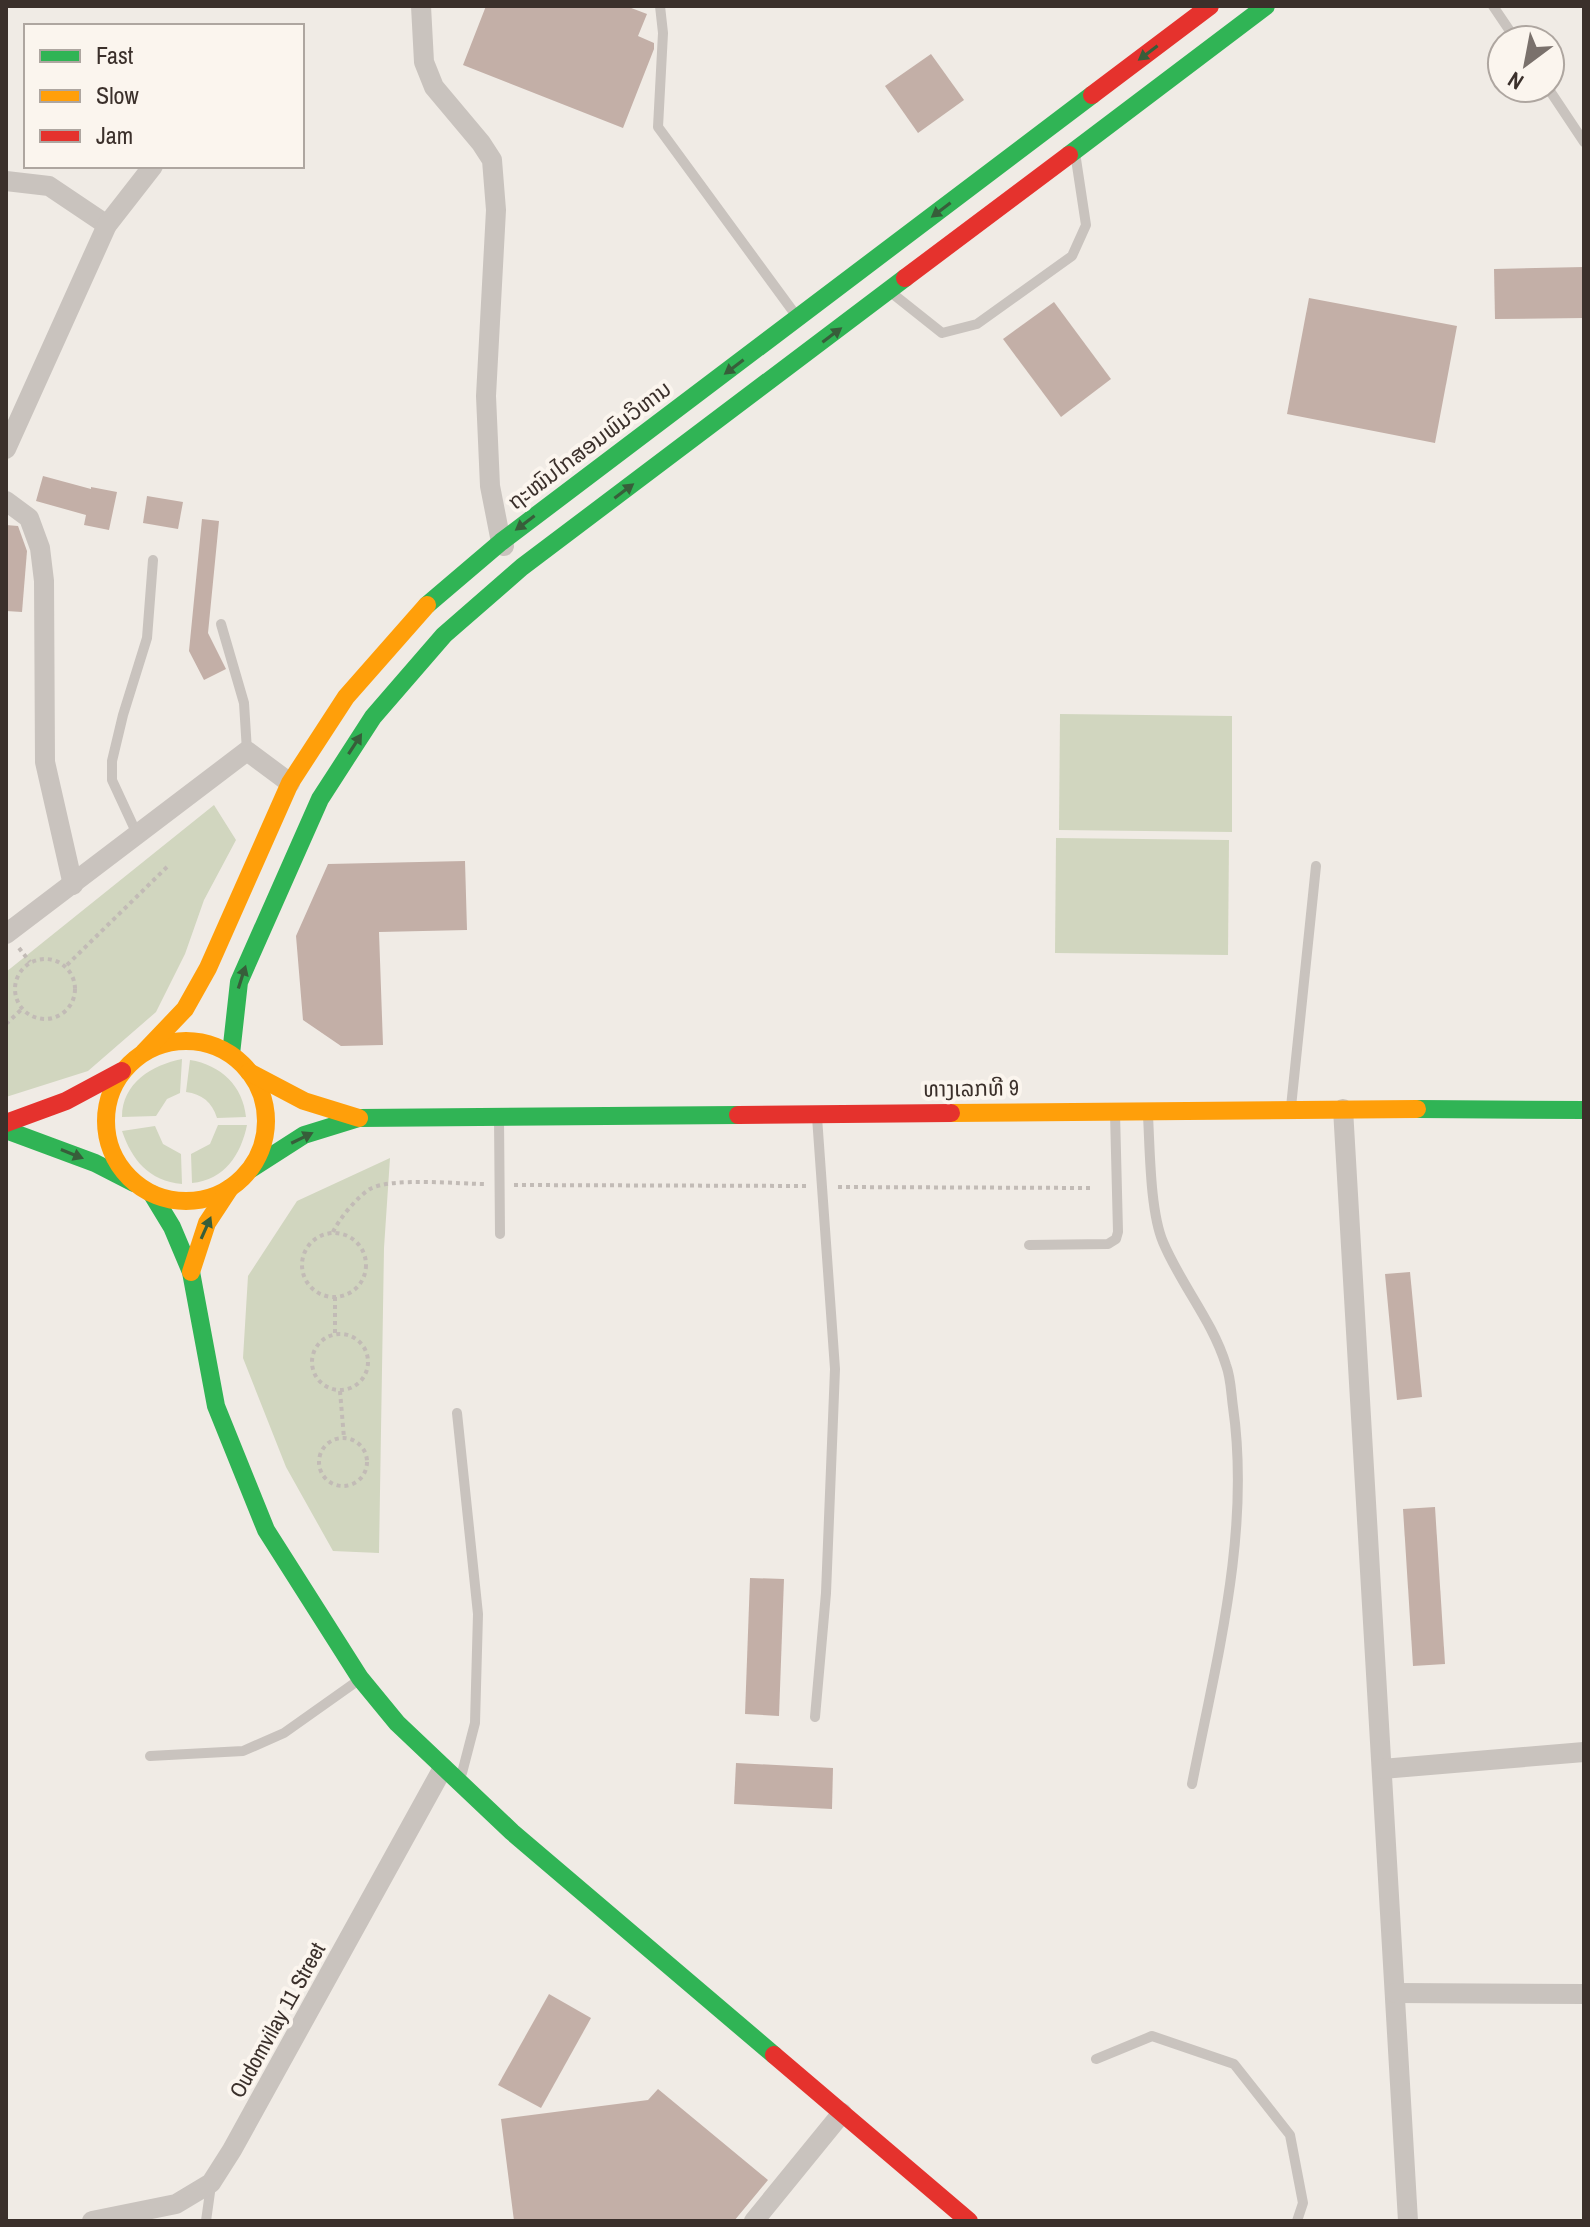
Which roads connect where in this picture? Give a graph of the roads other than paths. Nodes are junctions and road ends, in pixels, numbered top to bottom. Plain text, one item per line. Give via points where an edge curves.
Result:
1 (421, 6) edge
2 (660, 6) edge
3 (1210, 6) edge
4 (1266, 6) edge
5 (1493, 6) edge
6 (1505, 24) edge
7 (1559, 104) edge
8 (1584, 142) edge
9 (1075, 150) junction
10 (151, 168) edge
11 (6, 181) edge
12 (107, 225) junction
13 (878, 280) junction
14 (799, 318) junction
15 (6, 449) edge
16 (6, 501) edge
17 (501, 542) junction
18 (153, 560) dead end
19 (522, 567) junction
20 (221, 624) dead end
21 (247, 751) junction
22 (290, 783) junction
23 (137, 834) junction
24 (1316, 866) dead end
25 (73, 885) junction
26 (6, 934) edge
27 (144, 1052) junction
28 (231, 1054) junction
29 (122, 1071) junction
30 (249, 1072) junction
31 (1291, 1109) junction
32 (1343, 1109) junction
33 (1148, 1110) junction
34 (1584, 1110) edge
35 (1115, 1111) junction
36 (817, 1113) junction
37 (499, 1116) junction
38 (359, 1118) junction
39 (6, 1123) edge
40 (6, 1130) edge
41 (251, 1169) junction
42 (135, 1184) junction
43 (230, 1188) junction
44 (152, 1194) junction
45 (500, 1234) dead end
46 (1029, 1245) dead end
47 (191, 1272) junction
48 (457, 1413) dead end
49 (360, 1678) junction
50 (815, 1717) dead end
51 (1584, 1752) edge
52 (150, 1756) dead end
53 (443, 1768) junction
54 (1382, 1769) junction
55 (460, 1783) junction
56 (1192, 1784) dead end
57 (1395, 1993) junction
58 (1584, 1994) edge
59 (1096, 2059) dead end
60 (842, 2113) junction
61 (211, 2183) junction
62 (92, 2221) edge
63 (206, 2221) edge
64 (754, 2221) edge
65 (969, 2221) edge
66 (1297, 2221) edge
67 (1408, 2221) edge

1 - 17 street via 424,62 434,87 492,160 496,210 486,396 490,486
2 - 14 lane via 658,127
3 -> 13 main road, ຖະໜົນໄກສອນພົມວິຫານ
4 - 9 main road, ຖະໜົນໄກສອນພົມວິຫານ
5 - 6 lane
7 - 8 lane
9 - 13 main road, ຖະໜົນໄກສອນພົມວິຫານ
9 - 13 lane via 1086,225 1072,256 977,324 942,333
10 - 12 street
11 - 12 street via 49,186
12 - 15 street
13 - 14 main road, ຖະໜົນໄກສອນພົມວິຫານ
19 -> 13 main road, ຖະໜົນໄກສອນພົມວິຫານ
14 -> 17 main road, ຖະໜົນໄກສອນພົມວິຫານ
16 - 25 street via 29,518 40,548 45,762
17 - 19 street
17 - 22 main road, ຖະໜົນໄກສອນພົມວິຫານ via 420,611 346,697
18 - 23 lane via 147,638 112,761 112,780
28 -> 19 main road, ຖະໜົນໄກສອນພົມວິຫານ via 239,982 320,799 373,717 444,635
20 - 21 lane via 244,703
21 - 22 street
21 - 23 street
22 - 27 main road, ຖະໜົນໄກສອນພົມວິຫານ via 201,982 185,1009
23 - 25 street
24 - 31 lane
25 - 26 street
27 - 28 main road via 187,1040
27 - 29 main road
28 - 30 main road
29 - 39 main road via 81,1096
29 - 42 main road via 105,1117 118,1165
30 - 38 main road, ທາງເລກທີ 9 via 304,1101
30 - 41 main road via 262,1094 266,1120
31 - 32 main road, ທາງເລກທີ 9
31 - 33 main road, ທາງເລກທີ 9
32 - 34 main road, ທາງເລກທີ 9
32 - 54 street
33 - 35 main road, ທາງເລກທີ 9
33 - 56 lane via 1161,1239 1207,1319 1227,1367 1237,1437 1237,1514 1227,1611
35 - 36 main road, ທາງເລກທີ 9
35 - 46 lane via 1116,1239 1108,1244
36 - 37 main road, ທາງເລກທີ 9
36 - 50 lane via 835,1369
37 - 38 main road, ທາງເລກທີ 9
37 - 45 lane
41 -> 38 main road, ທາງເລກທີ 9 via 304,1135
40 -> 42 main road
41 - 43 main road
42 - 44 main road
43 - 44 main road via 205,1199 178,1201
47 -> 43 main road via 207,1223
44 - 47 main road
47 - 49 main road via 216,1406 266,1530
48 - 55 lane via 478,1614 475,1723
49 - 52 lane via 284,1733 243,1751
49 - 53 main road
51 - 54 street
53 - 55 main road
53 - 61 street, Oudomvilay 11 Street
54 - 57 street
55 - 60 main road
57 - 58 street
57 - 67 street
59 - 66 lane via 1152,2036 1234,2064 1290,2135 1303,2203
60 - 64 street
60 - 65 main road
61 - 62 street, Oudomvilay 11 Street via 176,2204
61 - 63 lane

